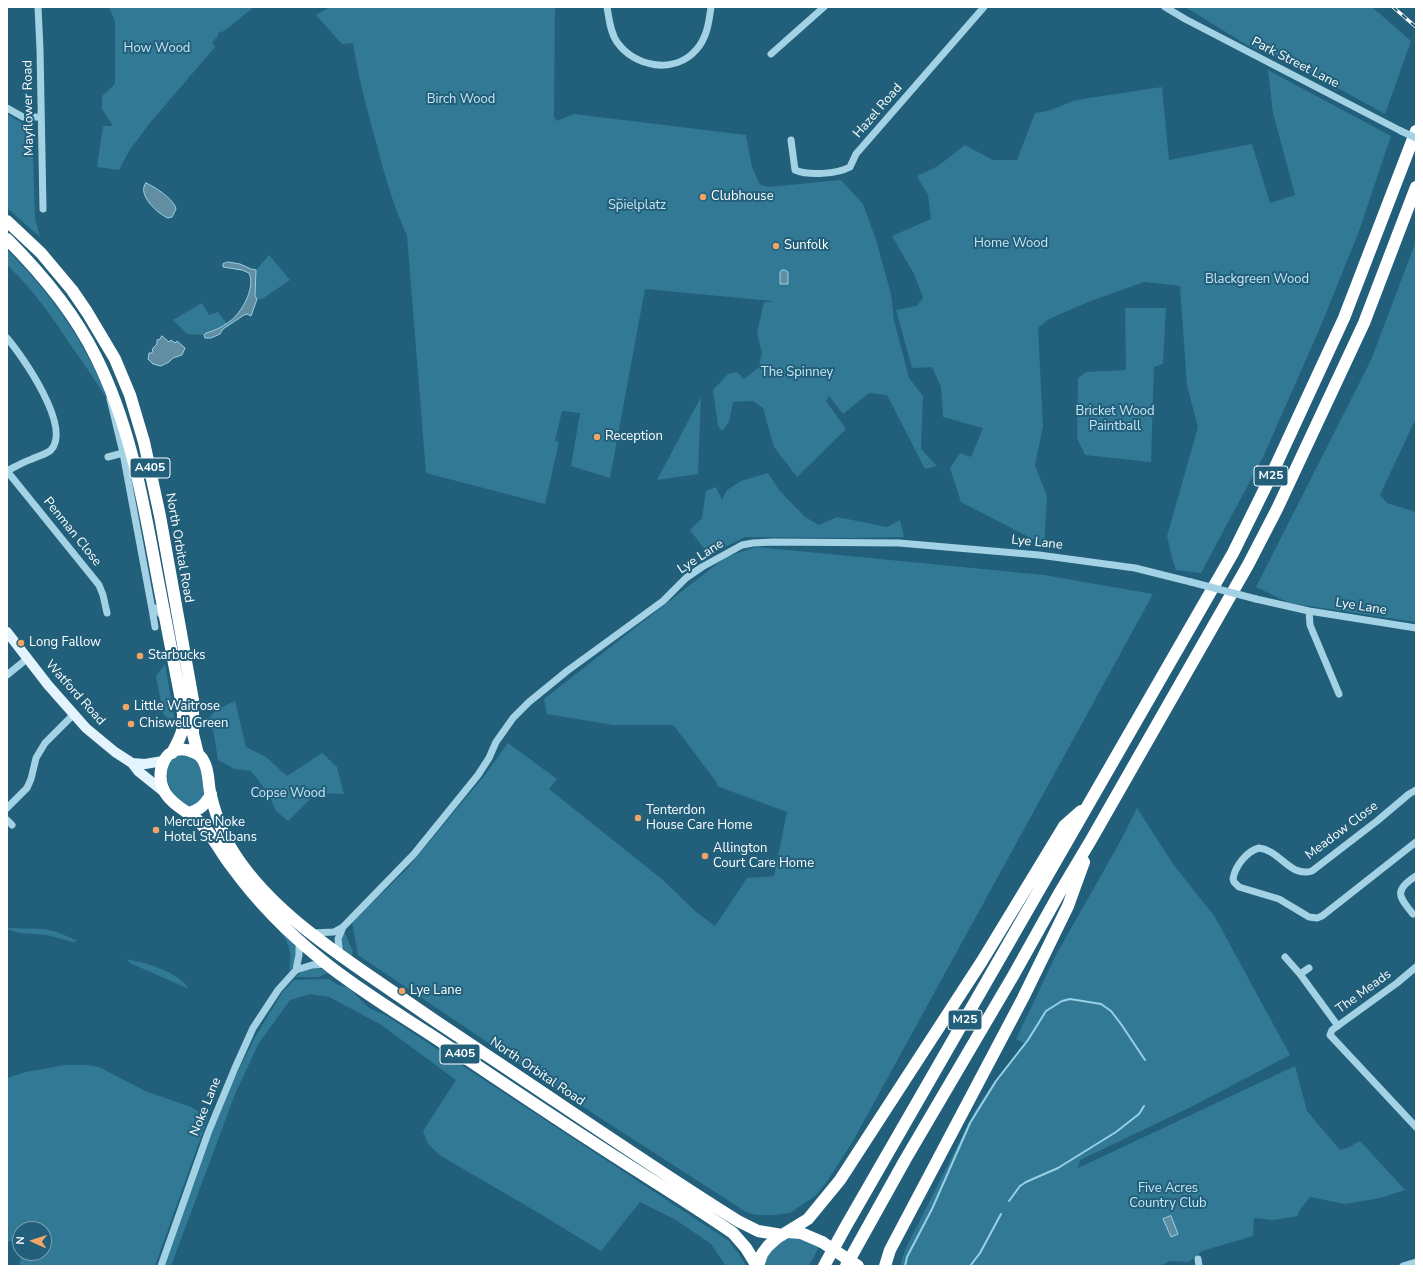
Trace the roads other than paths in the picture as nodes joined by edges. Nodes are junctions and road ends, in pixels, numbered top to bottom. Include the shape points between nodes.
1 (38, 7) edge
2 (607, 7) edge
3 (711, 7) edge
4 (824, 7) edge
5 (984, 7) edge
6 (1165, 7) edge
7 (771, 54) dead end
8 (7, 108) edge
9 (42, 117) junction
10 (1416, 131) edge
11 (1416, 138) edge
12 (791, 140) dead end
13 (1416, 187) edge
14 (43, 209) dead end
15 (7, 221) edge
16 (7, 239) edge
17 (7, 338) edge
18 (106, 379) junction
19 (130, 395) junction
20 (125, 428) junction
21 (123, 453) junction
22 (108, 457) dead end
23 (7, 471) edge
24 (152, 608) junction
25 (1309, 611) junction
26 (107, 613) dead end
27 (166, 620) junction
28 (155, 627) dead end
29 (1416, 628) edge
30 (7, 632) edge
31 (28, 658) junction
32 (7, 675) edge
33 (1339, 694) dead end
34 (73, 715) junction
35 (198, 754) junction
36 (167, 757) junction
37 (132, 763) junction
38 (1416, 790) edge
39 (163, 791) junction
40 (211, 794) junction
41 (1089, 803) junction
42 (7, 808) edge
43 (188, 813) junction
44 (1091, 840) junction
45 (1416, 842) edge
46 (1416, 876) edge
47 (1413, 914) dead end
48 (343, 927) junction
49 (311, 933) junction
50 (299, 942) junction
51 (340, 955) junction
52 (1285, 956) dead end
53 (327, 964) junction
54 (1416, 967) edge
55 (1309, 968) dead end
56 (296, 970) junction
57 (1300, 974) junction
58 (1338, 1026) junction
59 (1416, 1127) edge
60 (784, 1233) junction
61 (1416, 1262) edge
62 (161, 1266) edge
63 (757, 1266) edge
64 (824, 1266) edge
65 (846, 1266) edge
66 (858, 1266) edge
67 (885, 1266) edge
68 (1403, 1266) edge

1 - 9 street, Mayflower Road
2 - 3 street via 617,43 629,55 656,66 676,64 697,49 709,23
4 - 7 street
5 - 12 street, Hazel Road via 856,154 850,167 808,174 795,170
6 - 11 street, Park Street Lane, bridge
8 - 9 street via 23,117
9 - 14 street, Mayflower Road
10 - 41 highway, M25 via 1344,318 1270,478 1200,614
13 - 44 highway, M25 via 1364,323 1277,509 1248,565
15 - 19 highway, North Orbital Road / A405 via 41,253 80,301 115,359
16 - 18 highway, North Orbital Road / A405 via 39,273 78,324
17 - 23 street via 28,367 50,406 55,426 55,440 46,454
18 - 20 highway, North Orbital Road / A405
18 - 21 street
19 - 20 highway via 126,403 128,415
19 - 35 highway, North Orbital Road / A405 via 144,442 158,509 193,700 193,734
20 - 27 highway, North Orbital Road / A405 via 144,502
21 - 22 street
21 - 24 street
23 - 26 street, Penman Close via 99,585
24 - 27 street
24 - 28 street
25 - 29 street, Lye Lane
25 - 33 street via 1310,626
25 - 48 street, Lye Lane, bridge via 1135,568 1039,555 907,544 773,542 742,545 691,574 663,600 529,702 513,718 496,742 478,775 414,854
27 - 36 highway, North Orbital Road / A405 via 183,718 182,734
30 - 31 main road, Watford Road
31 - 32 street
31 - 34 main road, Watford Road
34 - 37 main road, Watford Road via 115,752
34 - 42 street via 45,744 36,758 27,788
35 - 36 highway via 185,750
35 - 40 highway via 205,763
36 - 37 main road via 145,764
36 - 39 highway via 160,775
37 - 39 main road, Watford Road
38 - 45 street, Meadow Close via 1312,871 1293,869 1271,851 1259,848 1243,859 1234,879 1242,888 1279,899 1308,917 1317,918
39 - 43 highway via 172,802
40 - 43 highway via 200,808
40 - 49 highway, North Orbital Road / A405 via 223,832 239,860 266,892
41 - 60 highway, M25 via 1064,826 982,961 840,1180 808,1219
41 - 64 highway, M25
43 - 50 highway, A405 via 200,822 263,906
44 - 65 highway, M25
44 - 67 highway, M25 via 1068,906 1023,998 890,1250
46 - 47 street via 1405,883 1401,894
48 - 49 street, Lye Lane via 334,932
48 - 51 street via 338,939
49 - 51 highway, North Orbital Road / A405
50 - 53 highway, A405
50 - 56 street
51 - 60 highway, North Orbital Road / A405 via 738,1221 758,1231
52 - 57 street
53 - 56 street
53 - 63 highway, A405 via 720,1224 739,1240
54 - 58 street, The Meads
55 - 57 street
56 - 62 street, Noke Lane via 282,985 253,1028 208,1132
57 - 58 street
58 - 59 street, The Meads via 1330,1032 1331,1038
60 - 63 highway via 764,1250
60 - 66 highway, North Orbital Road, bridge via 801,1233 822,1242
61 - 68 street

